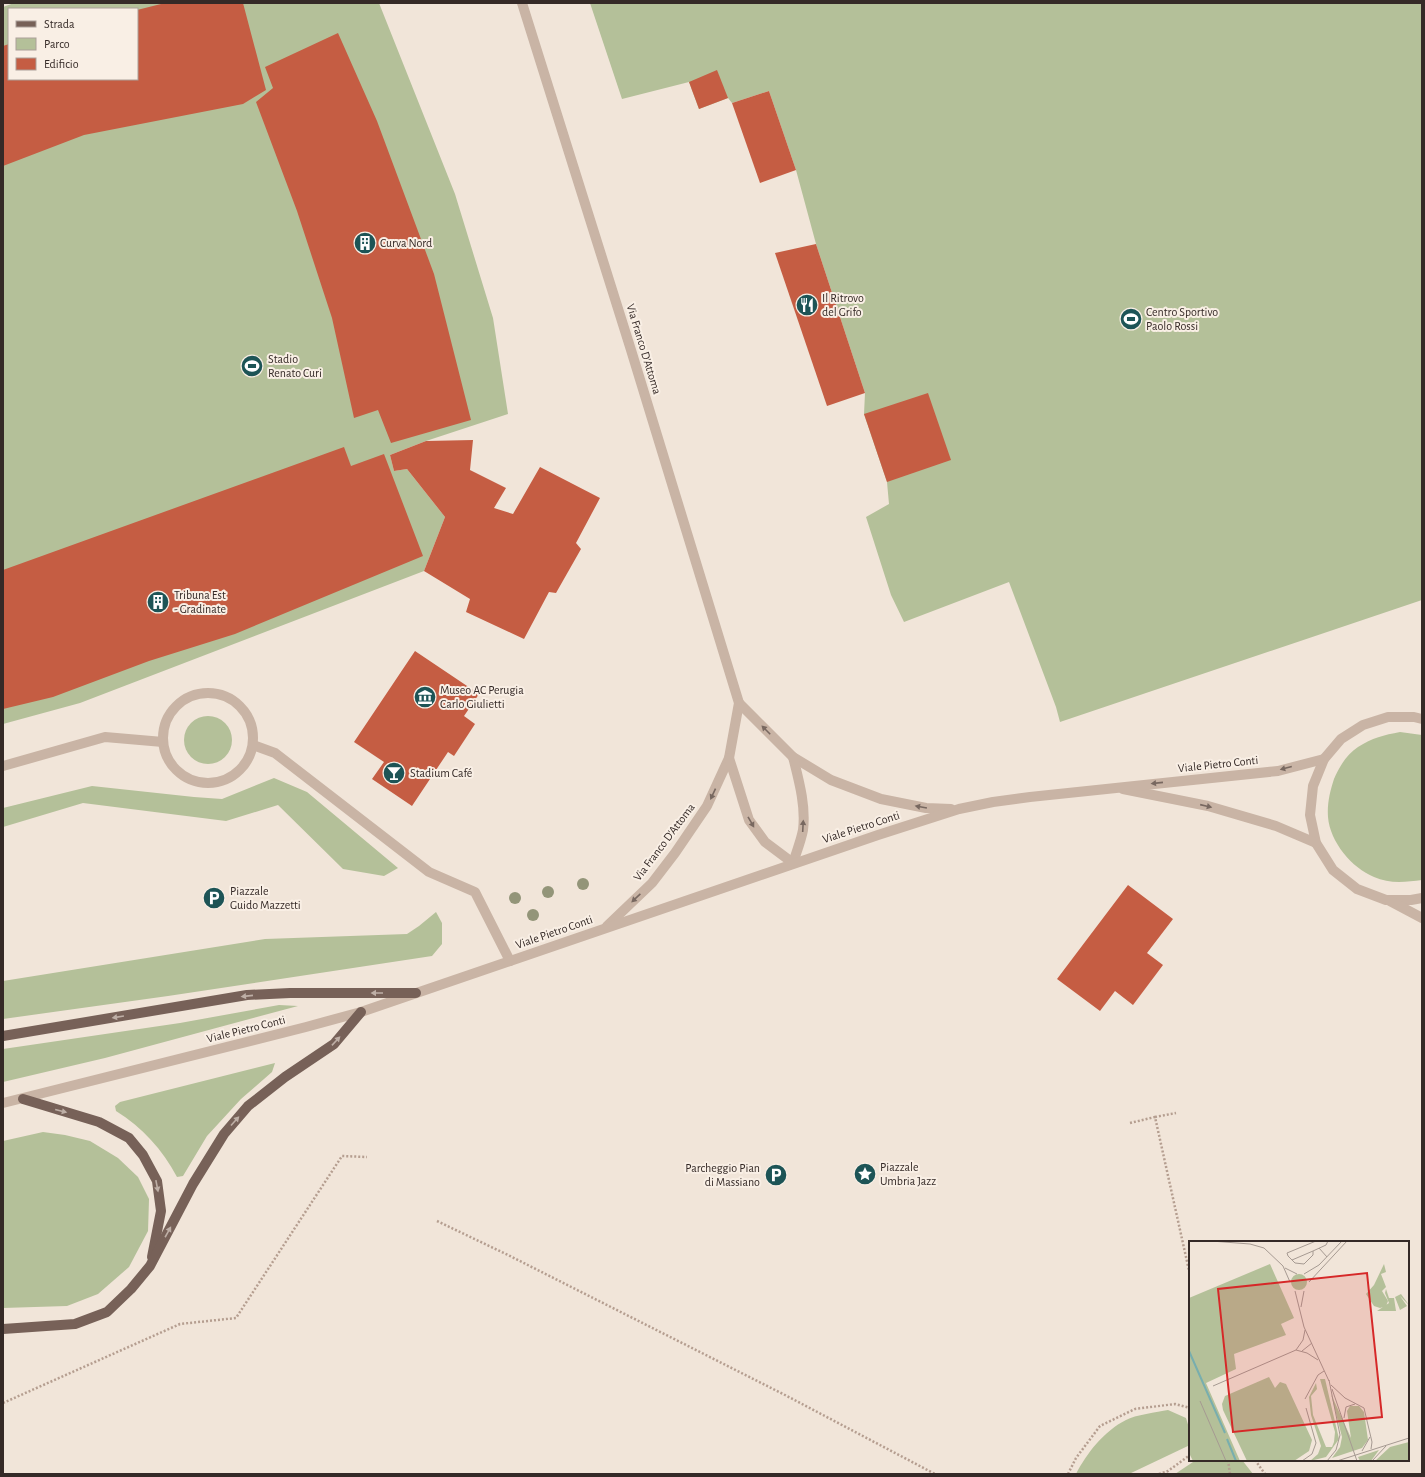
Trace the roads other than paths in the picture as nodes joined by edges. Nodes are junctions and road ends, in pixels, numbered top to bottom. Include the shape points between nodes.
1 (522, 3) edge
2 (739, 703) junction
3 (1419, 717) edge
4 (163, 742) junction
5 (253, 745) junction
6 (794, 757) junction
7 (729, 758) junction
8 (1324, 759) junction
9 (3, 766) edge
10 (1113, 787) junction
11 (959, 809) junction
12 (1316, 843) junction
13 (793, 863) junction
14 (1422, 898) edge
15 (1386, 900) junction
16 (1422, 918) edge
17 (604, 929) junction
18 (510, 961) junction
19 (416, 993) junction
20 (361, 1012) junction
21 (3, 1036) edge
22 (23, 1099) junction
23 (3, 1103) edge
24 (150, 1266) junction
25 (3, 1329) edge

1 - 2 street, Via Franco D'Attoma
6 -> 2 street, Via Franco D'Attoma
2 - 7 street, Via Franco D'Attoma
3 - 8 street via 1388,717 1363,725 1341,739
4 - 5 street via 166,756 174,768 199,783 214,783 228,779 240,771
4 - 5 street via 165,726 171,713 181,702 195,695 210,693 224,696 237,704 247,715
4 - 9 street via 104,736
5 - 18 street via 275,753 429,872 475,892
11 -> 6 street, Via Franco D'Attoma via 926,808 881,799 831,780
13 -> 6 street via 803,831 803,807
7 -> 13 street, Via Franco D'Attoma via 749,820 765,842
7 -> 17 street, Via Franco D'Attoma via 707,806 675,853 652,883
8 -> 10 street, Viale Pietro Conti via 1278,771
8 - 12 street via 1312,786 1310,815
10 - 11 street, Viale Pietro Conti
10 -> 12 street, Viale Pietro Conti via 1208,806 1276,826
11 - 13 street, Viale Pietro Conti
12 - 15 street via 1333,870 1357,889
13 - 17 street, Viale Pietro Conti
14 - 15 street
15 - 16 street
17 - 18 street, Viale Pietro Conti
18 - 19 street, Viale Pietro Conti
19 - 20 street, Viale Pietro Conti
19 -> 21 main road via 247,995
20 - 22 street, Viale Pietro Conti
24 -> 20 main road via 193,1184 224,1134 248,1106 334,1044
22 - 23 street, Viale Pietro Conti
22 -> 24 main road via 99,1122 129,1138 143,1155 157,1181 161,1211
24 - 25 main road via 107,1312 75,1324

